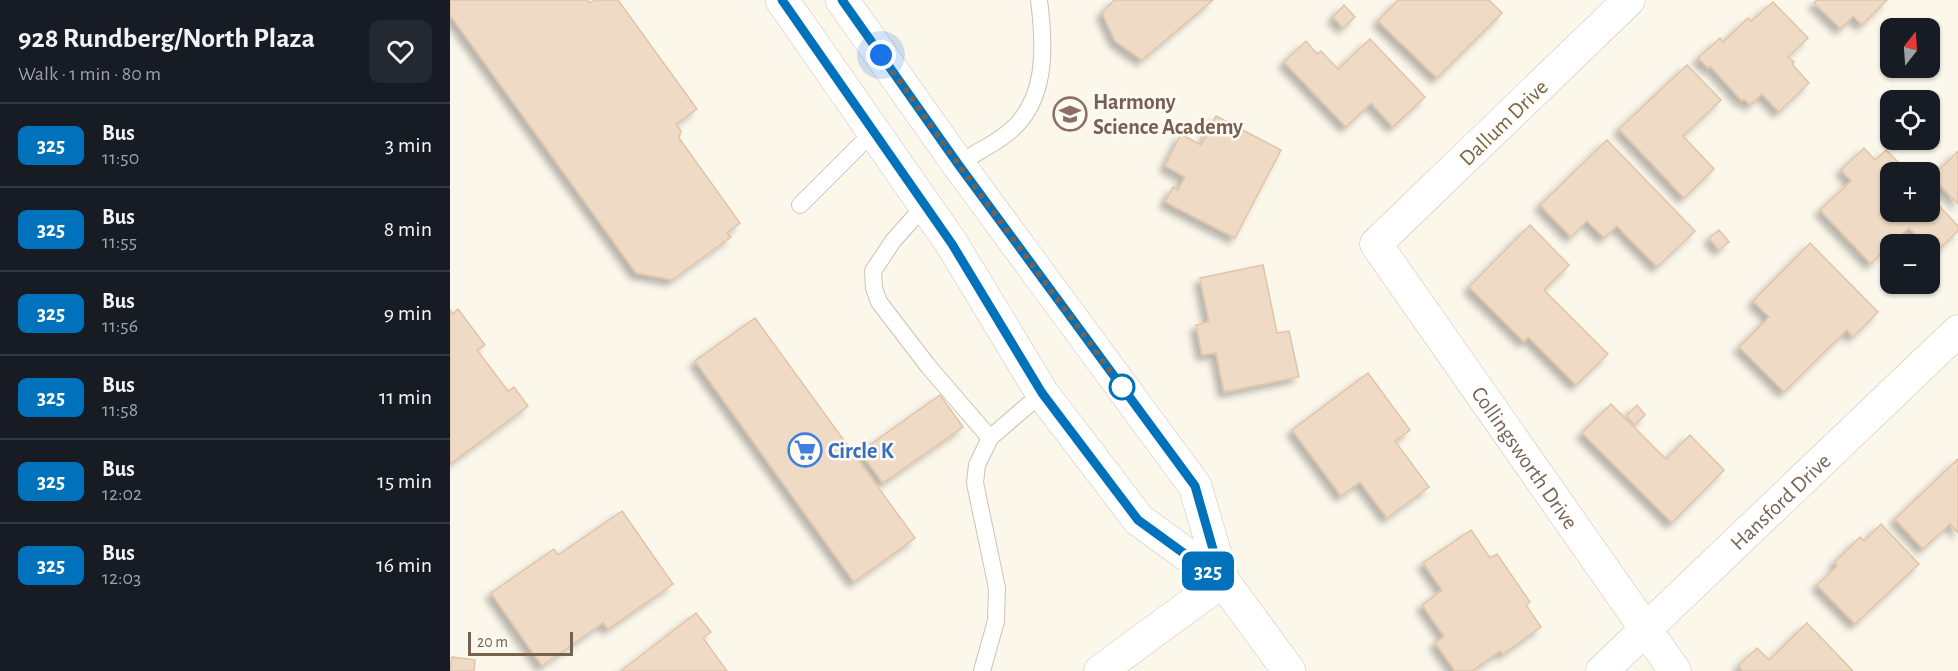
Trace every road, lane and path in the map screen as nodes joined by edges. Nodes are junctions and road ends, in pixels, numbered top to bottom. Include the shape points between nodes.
1 (782, 0) edge
2 (842, 0) edge
3 (1039, 0) edge
4 (1629, 0) edge
5 (874, 131) junction
6 (958, 164) junction
7 (800, 205) dead end
8 (925, 205) junction
9 (1376, 244) joint
10 (1958, 331) edge
11 (1042, 393) junction
12 (990, 438) junction
13 (1222, 581) junction
14 (1646, 629) junction
15 (982, 671) edge
16 (1100, 671) edge
17 (1289, 671) edge
18 (1602, 671) edge
19 (1675, 671) edge

1 - 5 main road
2 - 6 main road
3 - 6 lane via 1043,57 1029,110 1005,135
4 - 9 street, Dallum Drive
5 - 7 lane
5 - 8 main road
6 - 13 main road via 1195,486
8 - 11 main road
8 - 12 lane via 873,271 874,288 879,302 928,366
9 - 14 street, Collingsworth Drive
10 - 14 street, Hansford Drive
11 - 12 lane
11 - 13 main road via 1138,520
12 - 15 lane via 977,465 975,483 997,588 996,621
13 - 16 street
13 - 17 main road
14 - 18 street, Hansford Drive
14 - 19 street, Collingsworth Drive

